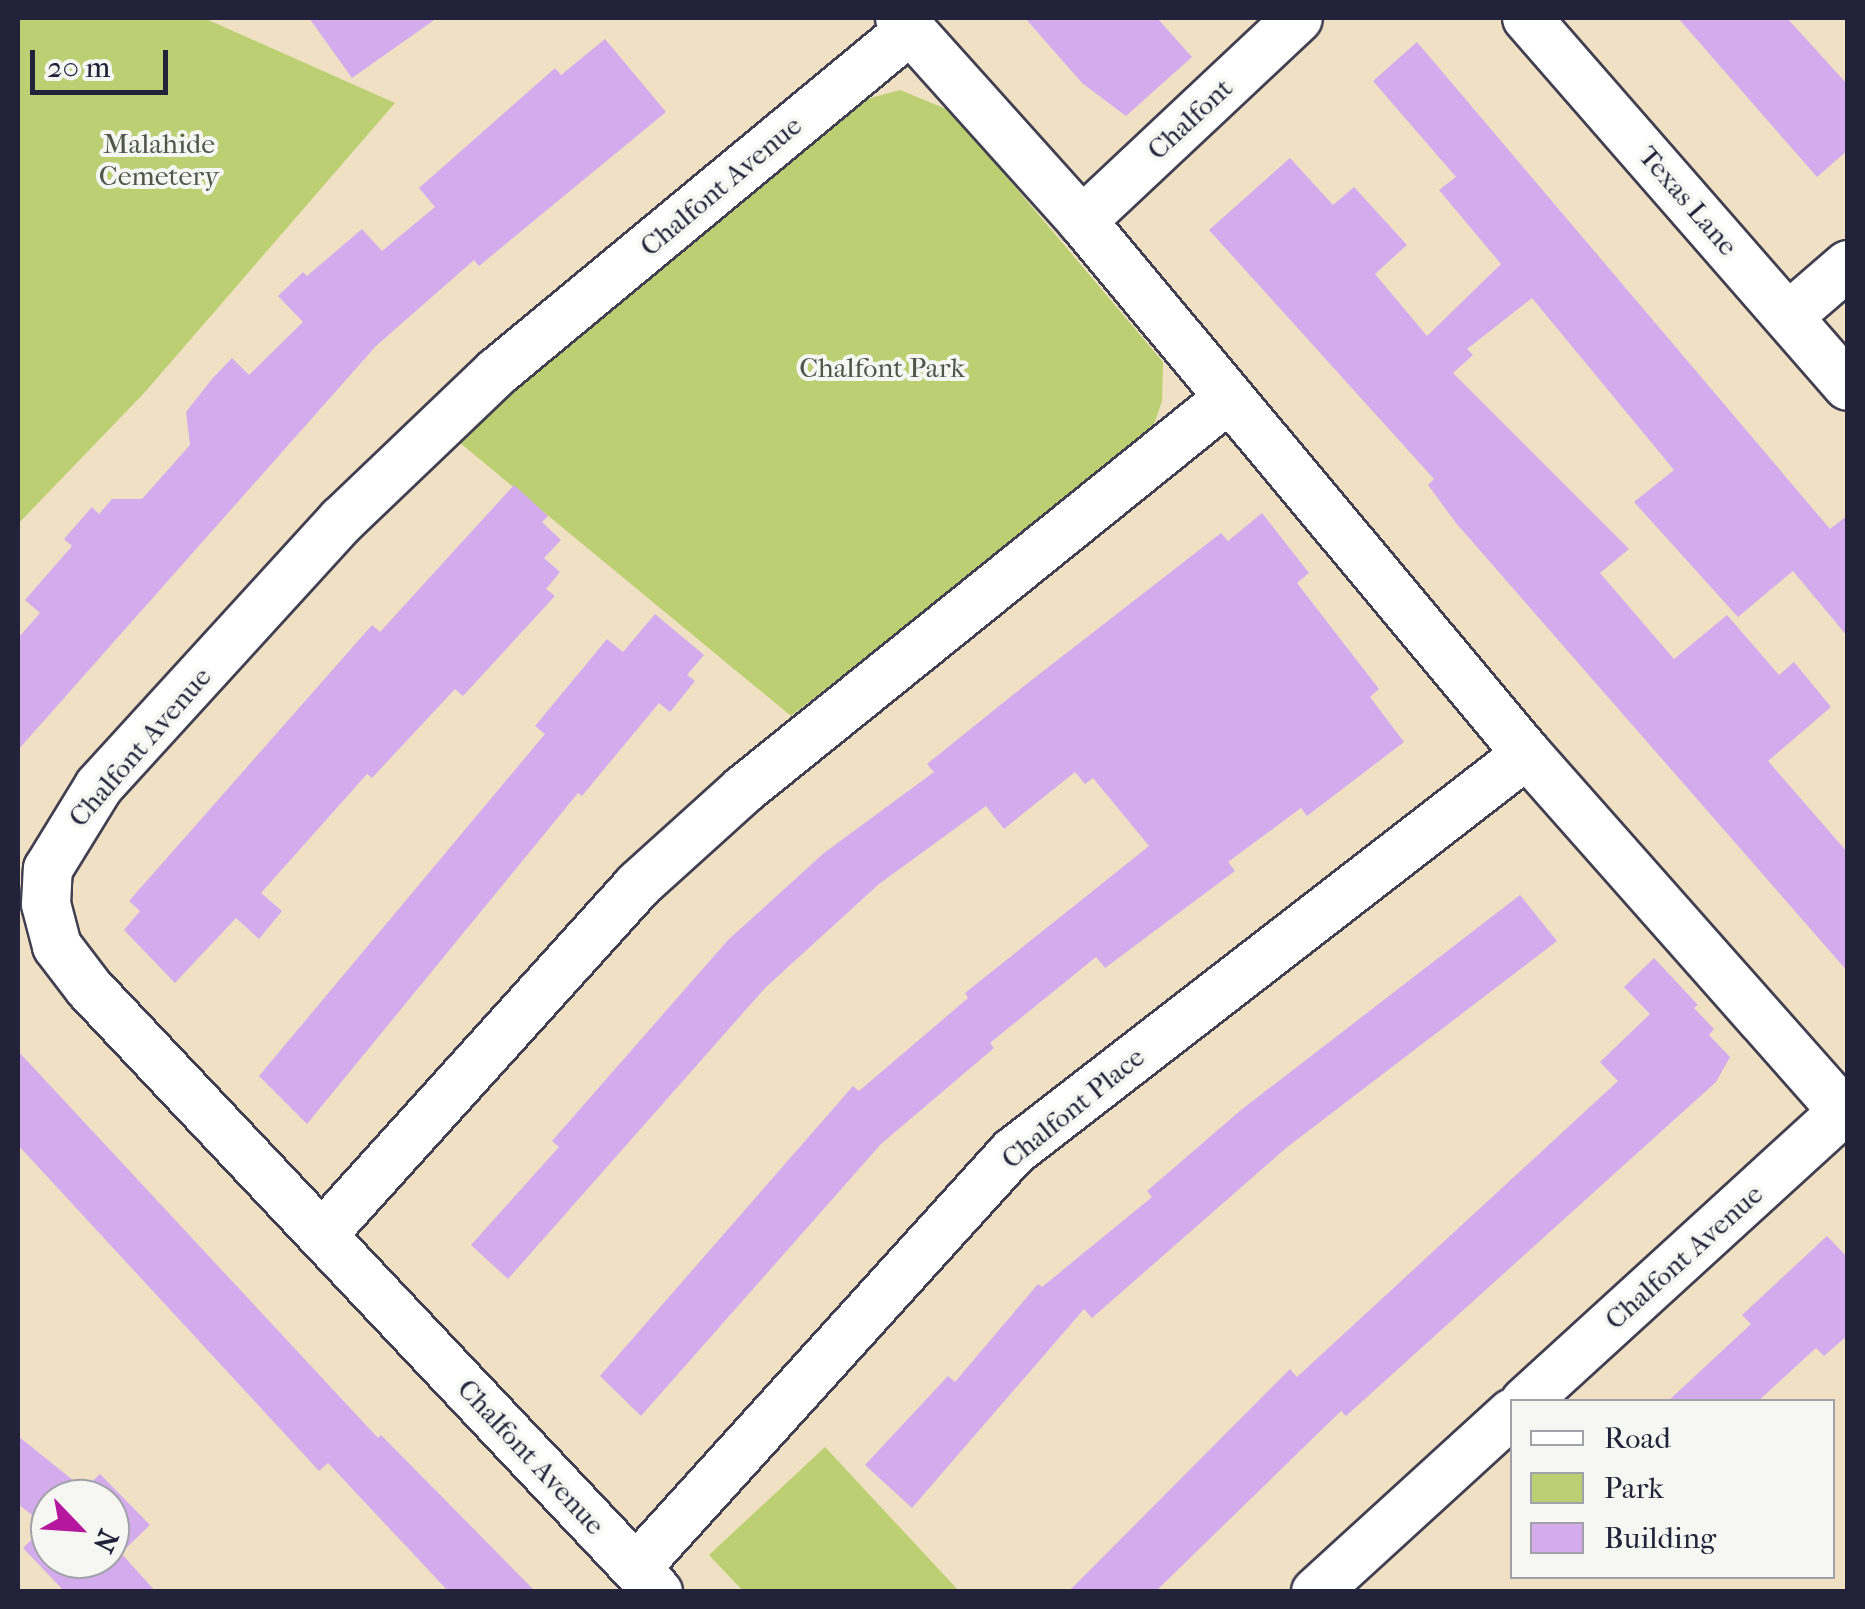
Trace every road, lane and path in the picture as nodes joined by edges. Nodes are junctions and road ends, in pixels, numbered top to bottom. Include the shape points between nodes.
1 (1298, 18) edge
2 (1528, 18) edge
3 (905, 24) edge
4 (1082, 221) junction
5 (1848, 265) edge
6 (1789, 316) junction
7 (1848, 386) edge
8 (1228, 398) junction
9 (1527, 754) junction
10 (1846, 1114) edge
11 (322, 1235) junction
12 (1528, 1399) edge
13 (1510, 1415) edge
14 (647, 1580) edge
15 (1316, 1592) edge

1 - 4 street, Chalfont
2 - 6 street, Texas Lane
3 - 4 street
3 - 11 street, Chalfont Avenue via 483,385 342,520 99,786 61,839 48,869 46,904 57,946
4 - 8 street
5 - 6 street
6 - 7 street, Texas Lane
8 - 9 street
8 - 11 street via 742,790 638,885
9 - 10 street
9 - 14 street, Chalfont Place via 1013,1152
10 - 12 street, Chalfont Avenue
11 - 14 street, Chalfont Avenue
13 - 15 street

